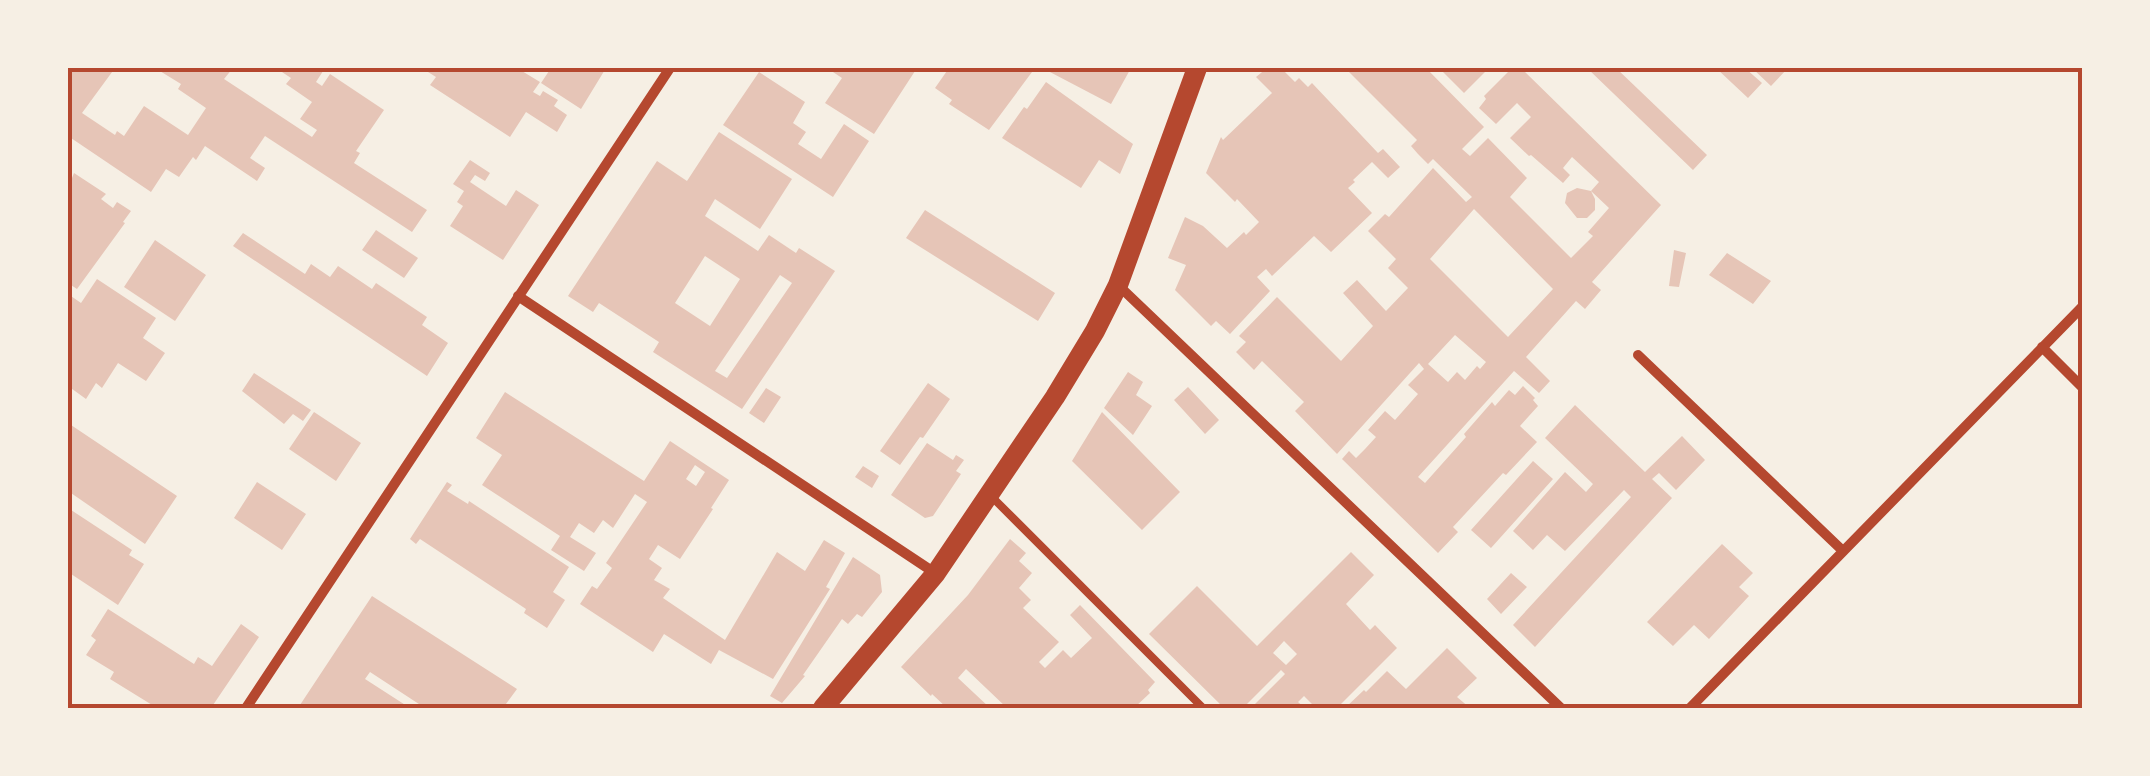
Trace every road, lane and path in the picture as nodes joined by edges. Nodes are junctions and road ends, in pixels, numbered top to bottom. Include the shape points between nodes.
1 (670, 68) edge
2 (1197, 68) edge
3 (1118, 285) junction
4 (518, 296) junction
5 (2082, 307) edge
6 (2042, 347) junction
7 (1638, 355) dead end
8 (2082, 387) edge
9 (990, 495) junction
10 (1844, 551) junction
11 (936, 574) junction
12 (246, 708) edge
13 (823, 708) edge
14 (1203, 708) edge
15 (1561, 708) edge
16 (1690, 708) edge

1 - 4 street
2 - 3 main road
3 - 9 main road
3 - 15 street
4 - 11 street
4 - 12 street
5 - 6 street
6 - 8 street
6 - 10 street
7 - 10 street
9 - 11 main road
9 - 14 lane
10 - 16 street
11 - 13 main road

